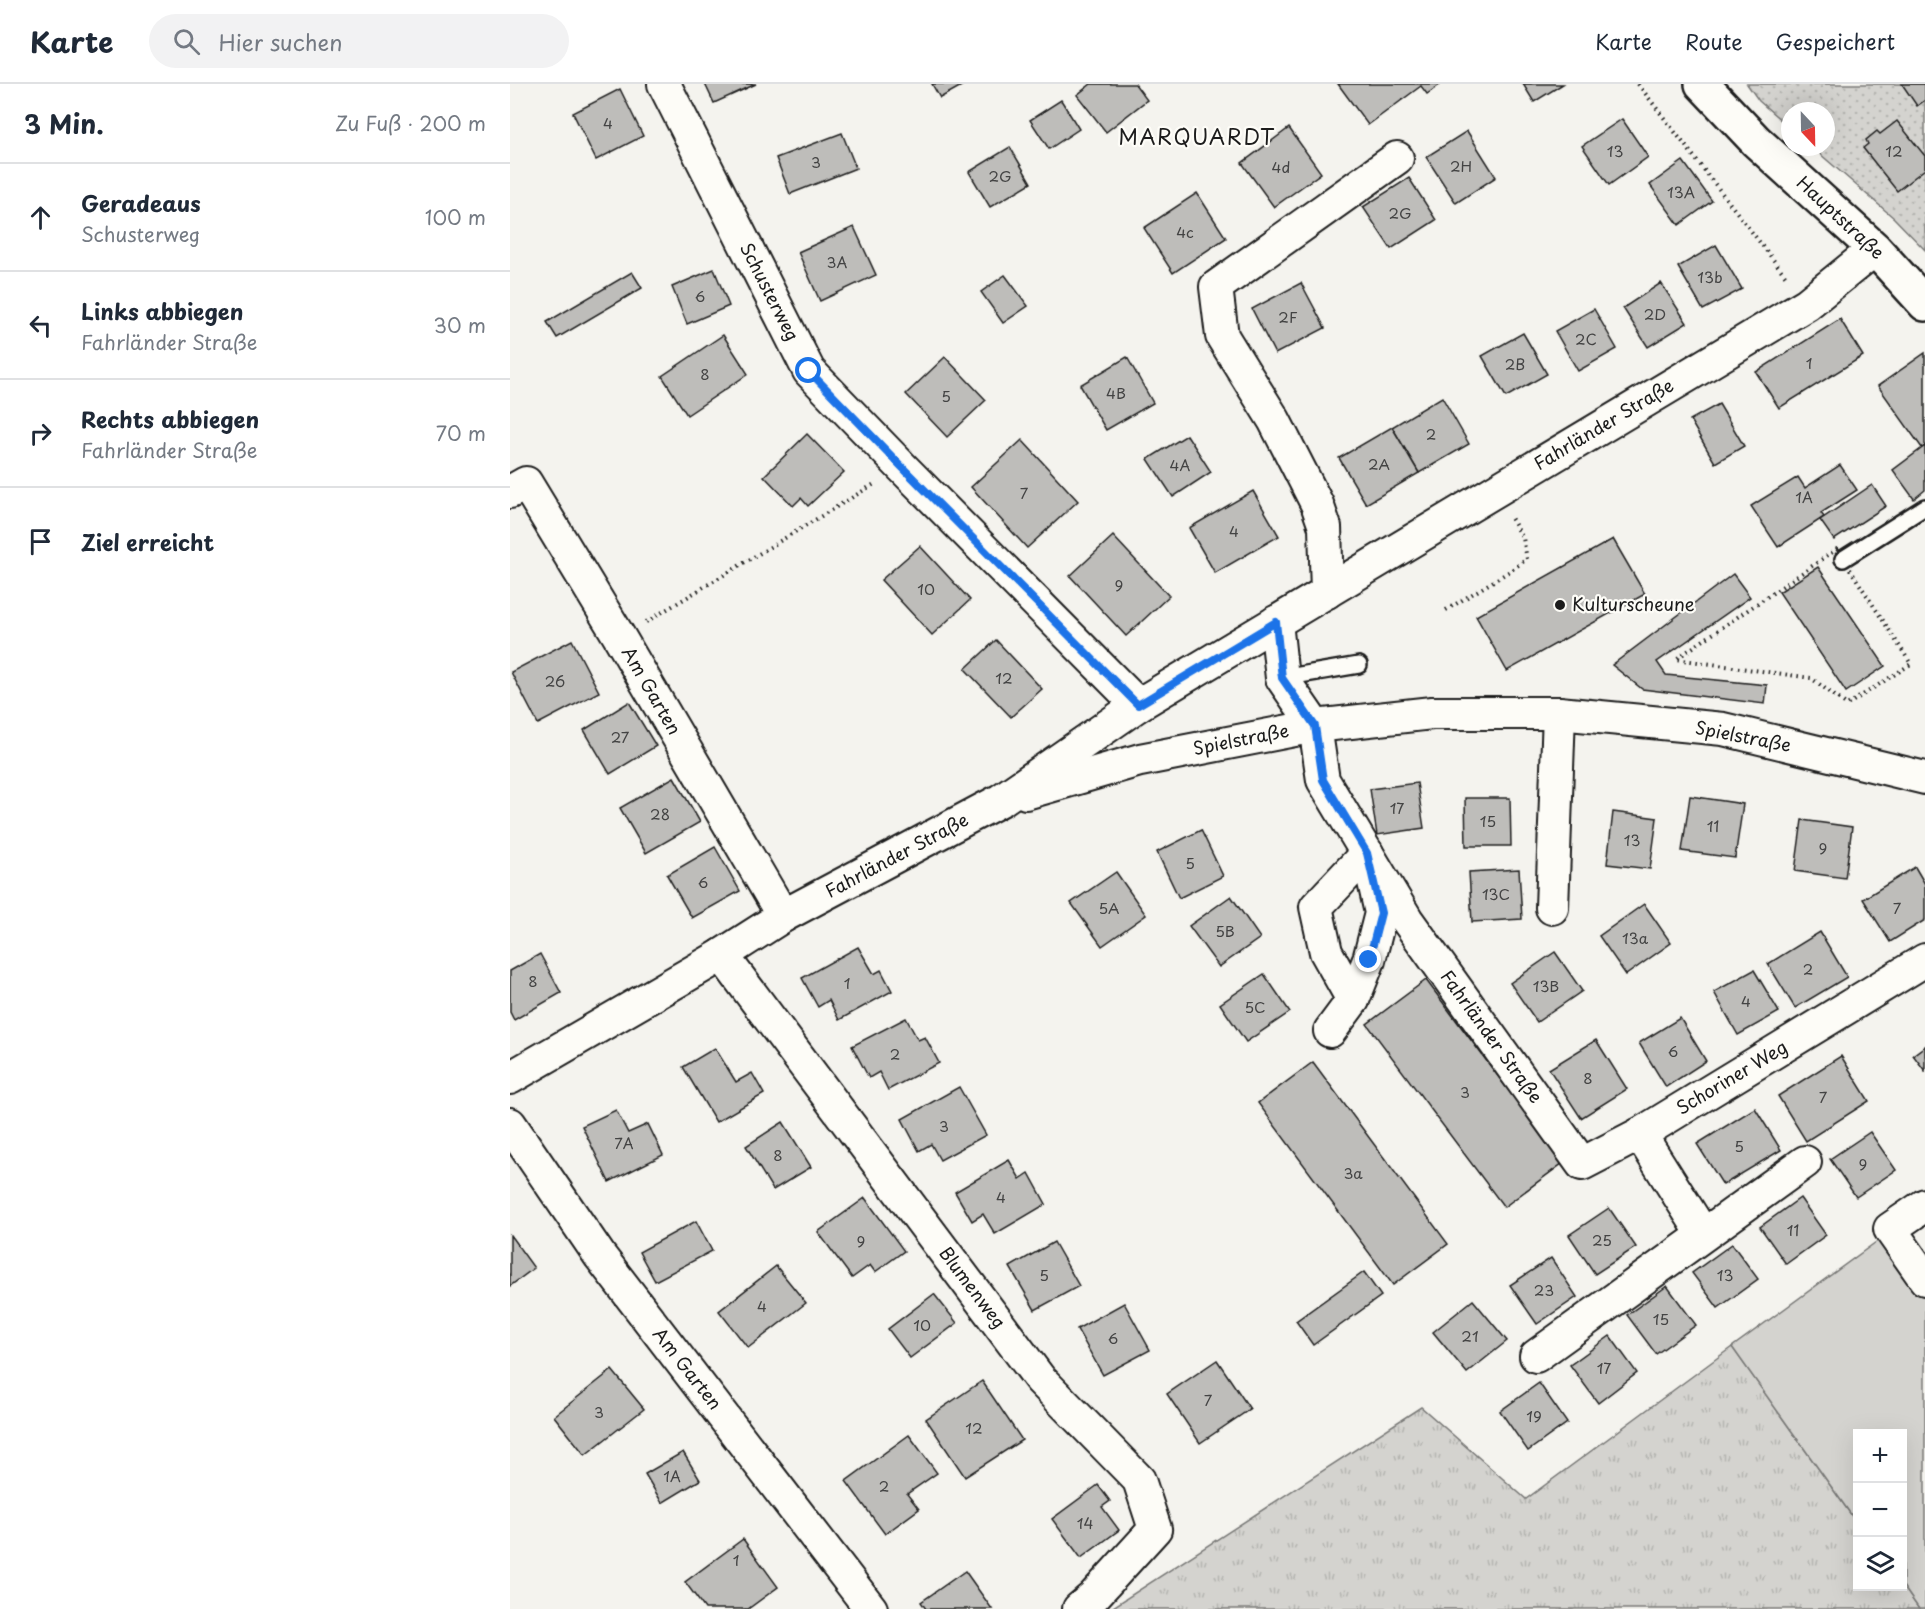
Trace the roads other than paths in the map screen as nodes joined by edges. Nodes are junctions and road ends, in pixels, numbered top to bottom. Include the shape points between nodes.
1 (664, 84) edge
2 (1702, 84) edge
3 (1397, 158) dead end
4 (1875, 249) junction
5 (1925, 304) edge
6 (510, 492) edge
7 (1925, 507) edge
8 (1843, 559) road end
9 (1327, 592) junction
10 (1276, 622) junction
11 (1359, 665) dead end
12 (1282, 678) junction
13 (1138, 705) junction
14 (1559, 713) junction
15 (1315, 726) junction
16 (1925, 778) edge
17 (1001, 800) junction
18 (1367, 853) junction
19 (1552, 908) dead end
20 (783, 916) junction
21 (722, 955) junction
22 (1925, 960) edge
23 (1353, 1000) junction
24 (1330, 1031) dead end
25 (510, 1078) edge
26 (510, 1124) edge
27 (1640, 1134) junction
28 (1805, 1162) dead end
29 (1925, 1205) edge
30 (1703, 1234) junction
31 (1925, 1279) edge
32 (1536, 1356) dead end
33 (871, 1609) edge
34 (1079, 1609) edge

1 - 13 street, Schusterweg via 809,371
2 - 4 street, Hauptstraße via 1756,141
3 - 9 street via 1216,287 1222,336 1274,420 1317,504 1325,527
4 - 5 street, Hauptstraße
4 - 9 street, Fahrländer Straße via 1807,304
6 - 20 street, Am Garten via 526,483
7 - 8 lane
9 - 10 street, Fahrländer Straße
10 - 12 street, Fahrländer Straße
10 - 13 street, Fahrländer Straße
11 - 12 lane
12 - 15 street, Fahrländer Straße
13 - 17 street, Fahrländer Straße
14 - 15 street, Spielstraße via 1432,712
14 - 16 street, Spielstraße via 1723,729
14 - 19 street
15 - 17 street, Spielstraße via 1140,760
15 - 18 street, Fahrländer Straße via 1323,780
17 - 20 street, Fahrländer Straße
18 - 23 street, Fahrländer Straße via 1381,913
18 - 23 street via 1316,907 1326,951
18 - 27 street, Fahrländer Straße via 1407,920 1582,1164
20 - 21 street, Fahrländer Straße
21 - 25 street, Fahrländer Straße
21 - 34 street, Blumenweg via 1040,1379 1139,1480 1155,1529
22 - 27 street, Schoriner Weg
23 - 24 street, Fahrländer Straße
26 - 33 street, Am Garten via 600,1256
27 - 30 street
28 - 30 street
29 - 31 street via 1890,1229
30 - 32 street

